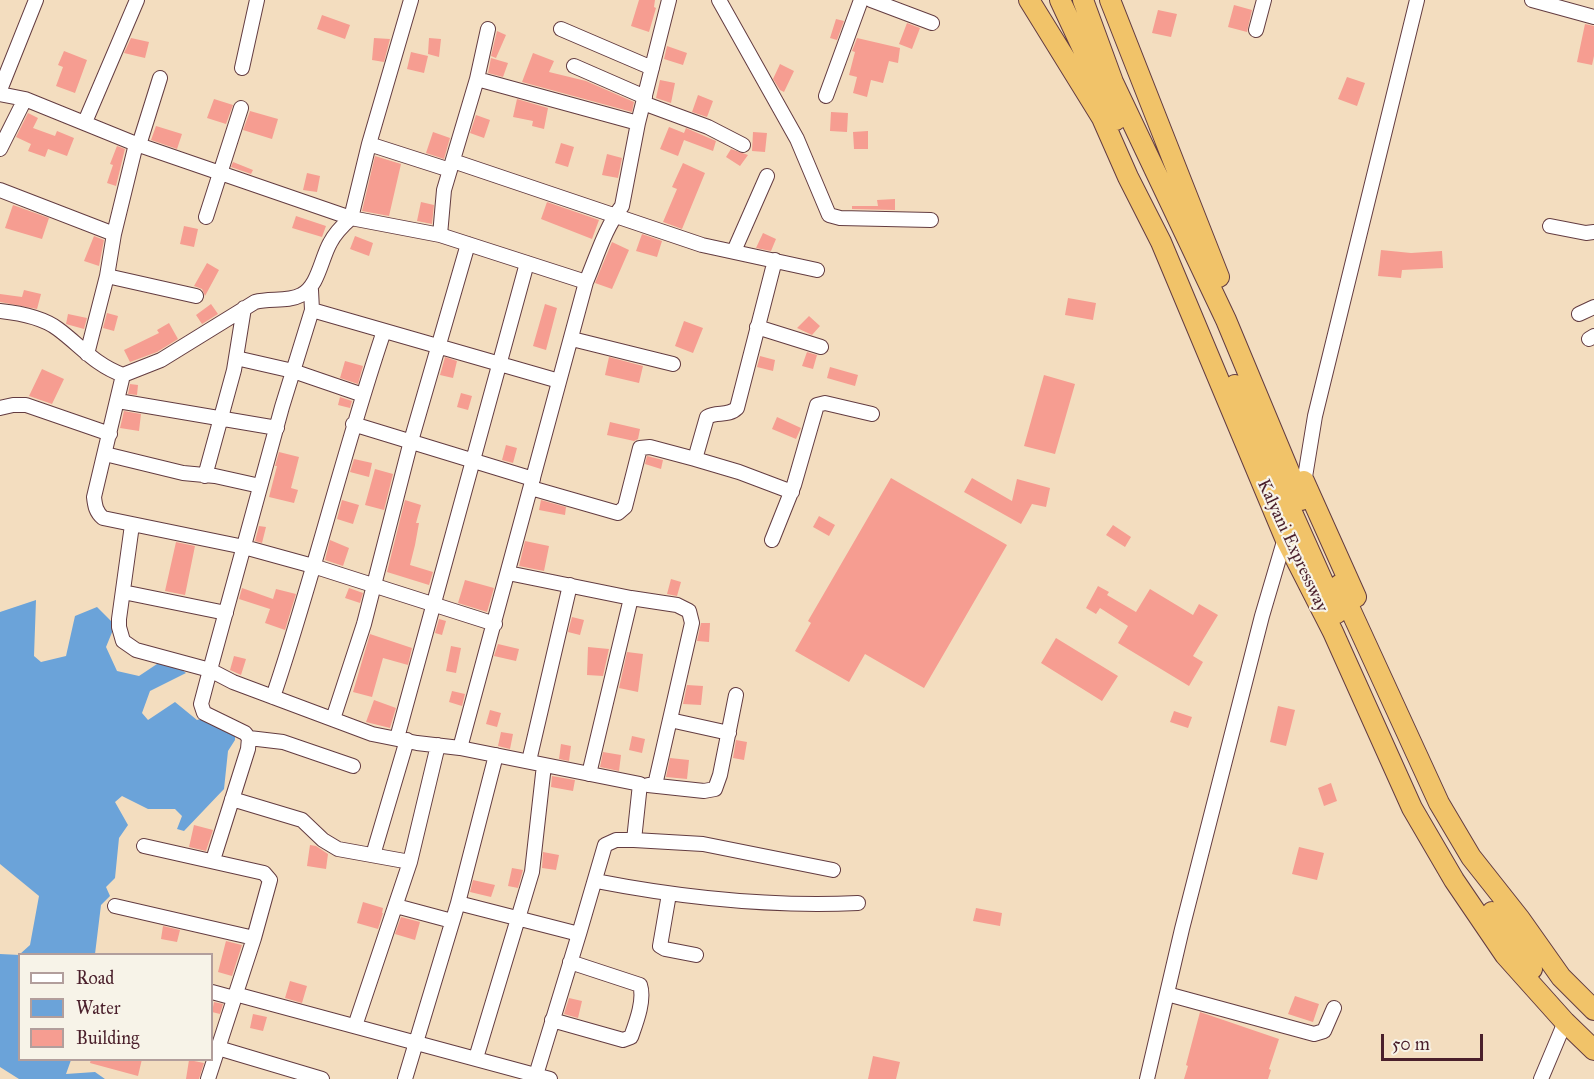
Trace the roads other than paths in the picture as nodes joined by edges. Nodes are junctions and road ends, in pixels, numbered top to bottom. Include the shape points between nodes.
1 (36, 0) edge
2 (137, 0) edge
3 (257, 0) edge
4 (411, 0) edge
5 (669, 0) edge
6 (719, 0) edge
7 (861, 0) edge
8 (871, 0) edge
9 (1060, 0) edge
10 (1083, 0) edge
11 (1110, 0) edge
12 (1264, 0) edge
13 (1417, 0) edge
14 (1532, 0) edge
15 (1032, 7) edge
16 (1594, 17) edge
17 (932, 23) dead end
18 (488, 28) dead end
19 (561, 29) dead end
20 (1256, 30) dead end
21 (573, 66) dead end
22 (242, 68) dead end
23 (652, 68) junction
24 (160, 78) dead end
25 (477, 79) junction
26 (0, 92) edge
27 (826, 96) dead end
28 (25, 99) junction
29 (644, 100) junction
30 (241, 108) dead end
31 (85, 122) junction
32 (638, 123) junction
33 (137, 144) junction
34 (369, 144) junction
35 (743, 145) dead end
36 (0, 149) edge
37 (452, 166) junction
38 (221, 174) junction
39 (767, 176) dead end
40 (0, 190) edge
41 (614, 216) junction
42 (206, 217) dead end
43 (351, 218) junction
44 (931, 220) dead end
45 (1550, 226) dead end
46 (1594, 232) edge
47 (114, 234) junction
48 (440, 235) junction
49 (468, 244) junction
50 (734, 251) junction
51 (775, 260) junction
52 (527, 263) junction
53 (817, 270) dead end
54 (107, 276) junction
55 (586, 282) junction
56 (311, 290) junction
57 (196, 296) dead end
58 (1594, 307) edge
59 (244, 308) junction
60 (312, 310) junction
61 (0, 311) edge
62 (1579, 314) dead end
63 (757, 327) junction
64 (384, 331) junction
65 (572, 339) junction
66 (437, 347) junction
67 (820, 347) dead end
68 (87, 354) junction
69 (236, 358) junction
70 (673, 364) dead end
71 (498, 365) junction
72 (292, 371) junction
73 (123, 375) junction
74 (559, 381) junction
75 (363, 395) junction
76 (118, 401) junction
77 (0, 408) edge
78 (872, 414) dead end
79 (219, 419) junction
80 (353, 424) junction
81 (276, 428) junction
82 (110, 434) junction
83 (411, 441) junction
84 (105, 454) junction
85 (695, 459) junction
86 (472, 462) junction
87 (205, 476) junction
88 (1304, 483) junction
89 (532, 484) junction
90 (260, 486) junction
91 (792, 492) junction
92 (132, 525) junction
93 (1285, 538) junction
94 (772, 540) dead end
95 (244, 547) junction
96 (313, 566) junction
97 (508, 573) junction
98 (373, 585) junction
99 (570, 585) junction
100 (123, 592) junction
101 (631, 598) junction
102 (435, 604) junction
103 (226, 613) junction
104 (495, 624) junction
105 (210, 670) junction
106 (736, 695) dead end
107 (273, 697) junction
108 (333, 719) junction
109 (670, 720) junction
110 (729, 733) junction
111 (249, 738) junction
112 (402, 739) junction
113 (438, 745) junction
114 (460, 748) junction
115 (496, 755) junction
116 (529, 761) junction
117 (544, 765) junction
118 (353, 766) dead end
119 (589, 774) junction
120 (640, 784) junction
121 (655, 785) junction
122 (232, 799) junction
123 (634, 840) junction
124 (144, 846) dead end
125 (374, 855) junction
126 (213, 860) junction
127 (410, 861) junction
128 (833, 870) dead end
129 (596, 881) junction
130 (669, 894) junction
131 (458, 903) junction
132 (858, 903) dead end
133 (115, 906) dead end
134 (396, 906) junction
135 (518, 918) junction
136 (452, 921) junction
137 (579, 934) junction
138 (254, 938) junction
139 (696, 955) dead end
140 (570, 962) junction
141 (213, 992) edge
142 (1167, 994) junction
143 (235, 996) junction
144 (1594, 997) edge
145 (1334, 1008) dead end
146 (1594, 1010) edge
147 (552, 1020) junction
148 (1565, 1022) junction
149 (355, 1026) junction
150 (1594, 1034) edge
151 (416, 1044) junction
152 (1594, 1050) edge
153 (215, 1055) edge
154 (476, 1058) junction
155 (536, 1075) junction
156 (208, 1079) edge
157 (322, 1079) edge
158 (405, 1079) edge
159 (550, 1079) edge
160 (1147, 1079) edge
161 (1541, 1079) edge

1 - 26 street
2 - 31 street
3 - 22 street
4 - 34 street
5 - 23 street
6 - 44 street via 797,139 829,214 840,218
7 - 27 street
8 - 17 street
9 - 150 highway via 1425,812 1538,977
10 - 146 highway via 1113,82 1226,320 1330,566 1439,803 1472,858 1562,977
11 - 88 highway, Kalyani Expressway
12 - 20 street
13 - 88 street via 1315,416
14 - 16 street
15 - 93 highway, Kalyani Expressway via 1102,118 1161,242
18 - 25 street
19 - 23 street
21 - 29 street
23 - 29 street
24 - 33 street
25 - 32 street
25 - 37 street
26 - 28 street
28 - 31 street
28 - 36 street
29 - 32 street
29 - 35 street
30 - 38 street
31 - 33 street
32 - 41 street via 622,206
33 - 38 street
33 - 47 street
34 - 37 street
34 - 43 street
37 - 41 street
37 - 48 street via 444,190
38 - 42 street
38 - 43 street
39 - 50 street
40 - 47 street
41 - 50 street via 702,245
41 - 55 street
43 - 48 street
43 - 56 street via 329,243
45 - 46 street
47 - 54 street
48 - 49 street
49 - 52 street
49 - 66 street
50 - 51 street
51 - 53 street
51 - 63 street
52 - 55 street
52 - 71 street
54 - 57 street
54 - 68 street
55 - 65 street
56 - 59 street
56 - 60 street
58 - 62 street
59 - 69 street
59 - 73 street via 161,360
60 - 64 street
60 - 72 street
61 - 68 street via 44,321
63 - 67 street
63 - 85 street via 737,408 728,414 707,417
64 - 66 street
64 - 75 street
65 - 70 street
65 - 74 street
66 - 71 street
66 - 83 street
68 - 73 street
69 - 72 street
69 - 79 street
71 - 74 street
71 - 86 street
72 - 75 street
72 - 81 street
73 - 76 street
74 - 89 street
75 - 80 street
76 - 79 street
76 - 82 street
77 - 82 street via 26,405
78 - 91 street via 825,403 817,405
79 - 81 street
79 - 87 street
80 - 83 street
80 - 96 street
81 - 90 street
82 - 84 street
83 - 86 street
83 - 98 street
84 - 87 street
84 - 92 street via 94,506 103,518
85 - 89 street via 640,448 625,507 618,513
85 - 91 street
86 - 89 street
86 - 102 street
87 - 90 street
88 - 144 highway, Kalyani Expressway via 1458,823 1499,882
89 - 97 street
90 - 95 street
91 - 94 street
92 - 95 street
92 - 100 street
93 - 142 street
93 - 148 highway, Kalyani Expressway via 1333,632 1412,808 1454,880 1505,955
95 - 96 street
95 - 103 street
96 - 98 street
96 - 107 street
97 - 99 street
97 - 104 street
98 - 102 street
98 - 108 street
99 - 101 street
99 - 116 street
100 - 103 street
100 - 105 street via 119,627 123,641
101 - 109 street via 684,607 692,617
101 - 119 street
102 - 104 street
102 - 112 street
103 - 105 street
104 - 114 street
105 - 107 street
105 - 111 street via 201,704 204,713
106 - 110 street
107 - 108 street
108 - 112 street via 372,734
109 - 110 street
109 - 121 street
110 - 121 street via 715,789
111 - 118 street via 283,742
111 - 122 street
112 - 113 street
112 - 125 street
113 - 114 street
113 - 127 street
114 - 115 street
115 - 116 street
115 - 131 street
116 - 117 street
117 - 119 street
117 - 135 street via 535,858
119 - 120 street
120 - 121 street
120 - 123 street
122 - 125 street via 302,820 330,846
122 - 126 street
123 - 128 street via 703,844
123 - 129 street via 616,840 605,845
124 - 126 street
125 - 127 street
126 - 138 street via 268,876 270,885
127 - 134 street
129 - 130 street
129 - 137 street
130 - 132 street via 758,903
130 - 139 street via 660,946
131 - 135 street
131 - 136 street
133 - 138 street
134 - 136 street
134 - 149 street
135 - 137 street
135 - 154 street
136 - 151 street
137 - 140 street
138 - 143 street
140 - 147 street
140 - 147 street via 640,985 633,1030 623,1040
141 - 143 street
142 - 145 street via 1314,1034 1324,1031
142 - 160 street
143 - 149 street
143 - 153 street
147 - 155 street
148 - 152 highway, Kalyani Expressway
148 - 161 street
149 - 151 street
151 - 154 street
151 - 158 street
153 - 156 street
153 - 157 street
154 - 155 street
155 - 159 street

